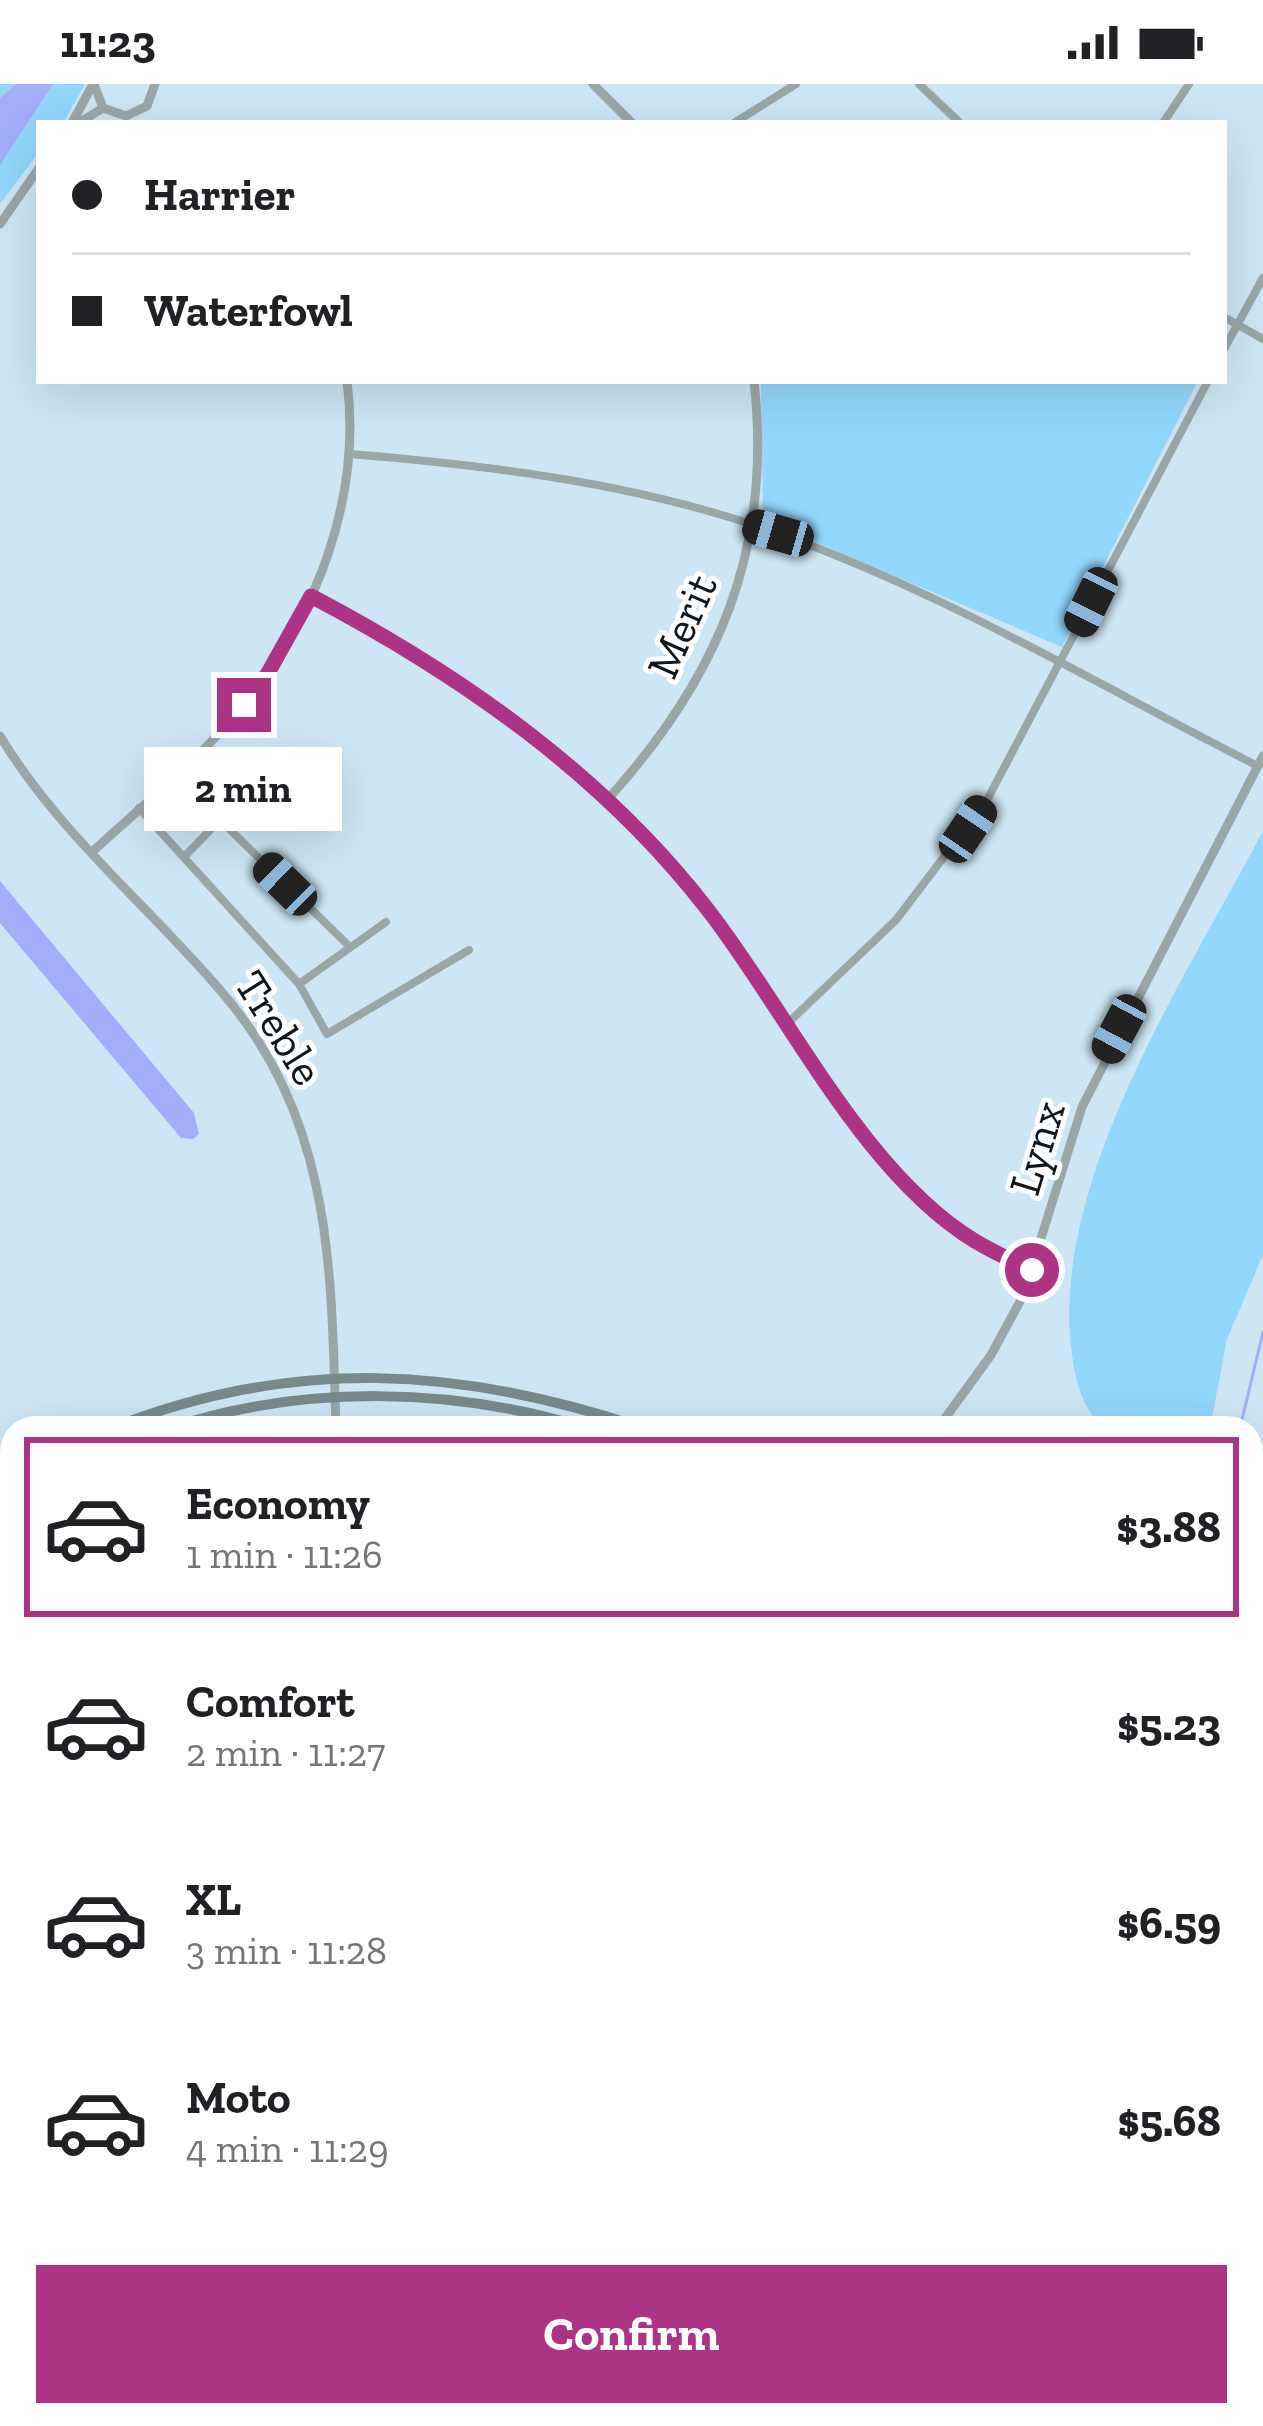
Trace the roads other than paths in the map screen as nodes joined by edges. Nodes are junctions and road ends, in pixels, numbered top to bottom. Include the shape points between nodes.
1 (93, 84) edge
2 (155, 84) edge
3 (592, 84) edge
4 (796, 84) edge
5 (919, 84) edge
6 (1189, 84) edge
7 (104, 108) junction
8 (141, 111) junction
9 (77, 120) edge
10 (82, 120) edge
11 (148, 120) edge
12 (629, 120) edge
13 (739, 120) edge
14 (957, 120) edge
15 (1165, 120) edge
16 (36, 171) edge
17 (0, 224) edge
18 (1263, 278) edge
19 (1227, 319) edge
20 (1237, 325) junction
21 (1263, 339) edge
22 (1227, 344) edge
23 (347, 384) edge
24 (754, 384) edge
25 (1206, 384) edge
26 (350, 454) junction
27 (752, 526) junction
28 (311, 596) junction
29 (1061, 664) junction
30 (0, 736) edge
31 (1260, 761) edge
32 (249, 790) dead end
33 (607, 800) junction
34 (139, 808) junction
35 (220, 820) junction
36 (92, 852) junction
37 (184, 856) junction
38 (386, 922) dead end
39 (350, 947) junction
40 (469, 950) dead end
41 (299, 984) junction
42 (789, 1022) junction
43 (1032, 1270) junction
44 (334, 1378) junction
45 (335, 1398) junction
46 (148, 1416) edge
47 (216, 1416) edge
48 (336, 1416) edge
49 (536, 1416) edge
50 (607, 1416) edge
51 (947, 1416) edge

1 - 7 street
1 - 9 street
2 - 8 street
3 - 12 street
4 - 13 street
5 - 14 street
6 - 15 street
7 - 8 street via 118,116
7 - 10 street
8 - 11 street
16 - 17 street
18 - 20 street
19 - 20 street
20 - 21 street
20 - 22 street
23 - 26 street
24 - 27 street, Merit via 759,472
25 - 29 street
26 - 27 street via 552,477
26 - 28 street via 341,516
27 - 29 street via 890,578
27 - 33 street, Merit via 741,581 705,670
28 - 33 street via 485,699
28 - 34 street via 244,705
29 - 31 street
29 - 42 street via 948,857 871,946
30 - 36 street, Treble
31 - 43 street, Lynx via 1082,1106
32 - 35 street
33 - 42 street via 707,909
34 - 36 street
34 - 37 street
35 - 37 street
35 - 39 street
36 - 44 street, Treble via 222,992 273,1066 324,1208
37 - 41 street
38 - 39 street
39 - 41 street
40 - 41 street via 327,1034
42 - 43 street via 849,1119 893,1168 974,1241
43 - 51 street, Lynx via 991,1355
44 - 45 street, Treble
44 - 46 main road via 208,1396
44 - 50 main road via 467,1382
45 - 47 main road
45 - 48 street, Treble
45 - 49 main road via 481,1403

